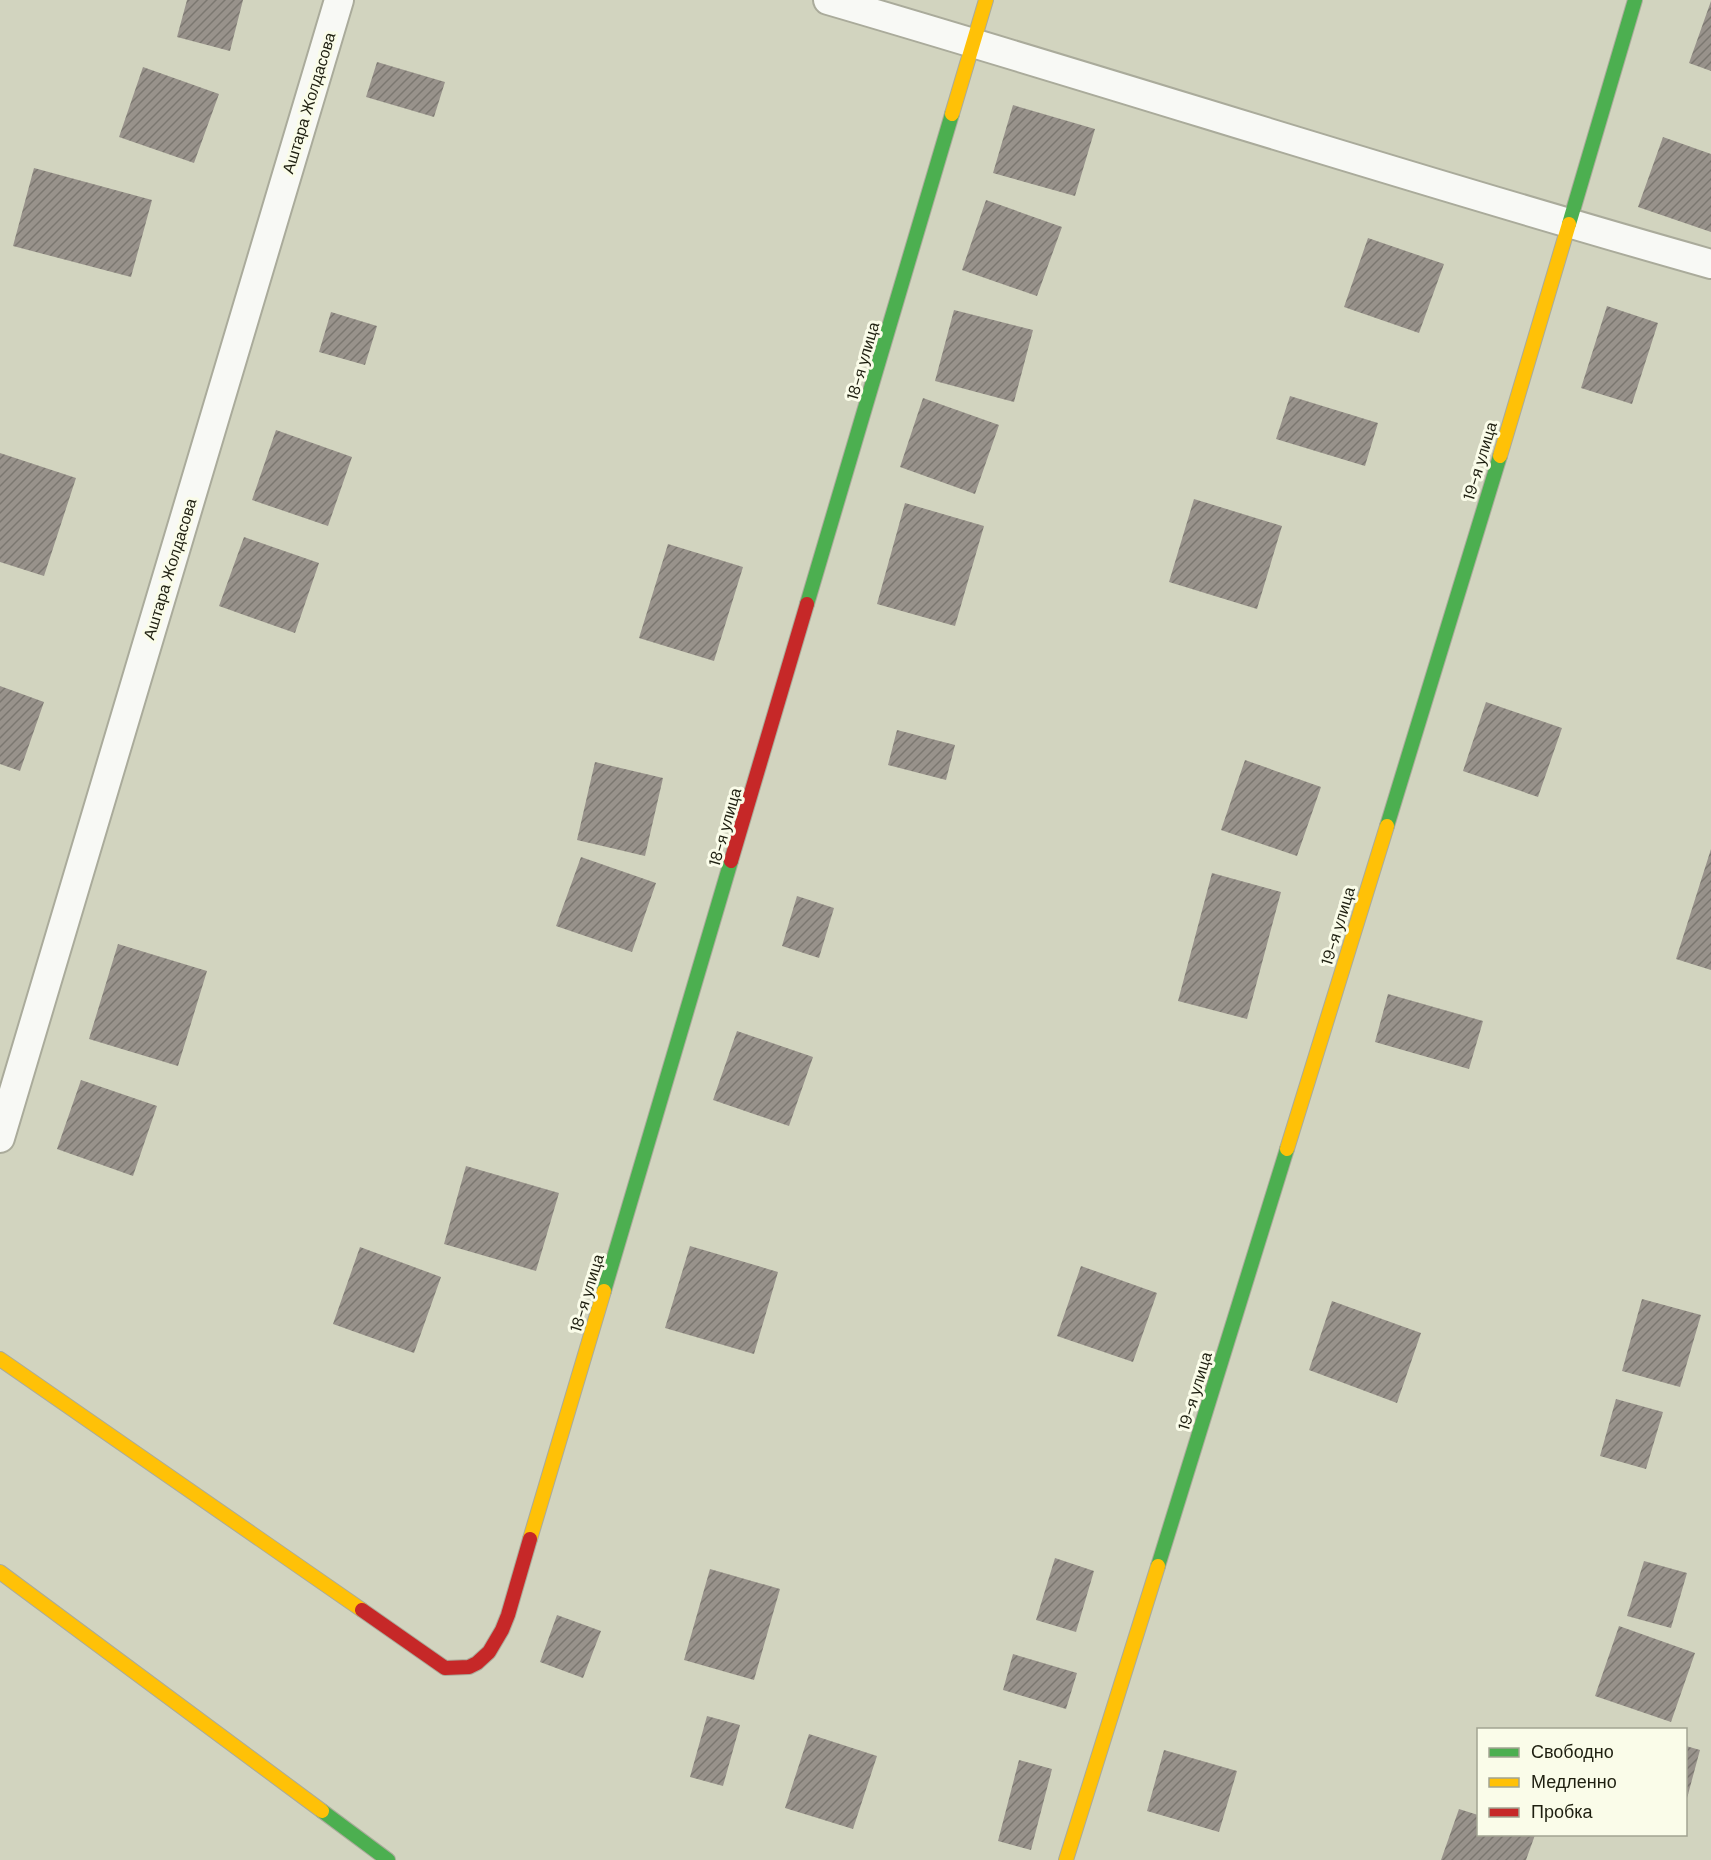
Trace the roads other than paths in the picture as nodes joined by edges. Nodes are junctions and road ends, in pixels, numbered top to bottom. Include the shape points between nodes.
1 (339, 0) edge
2 (828, 0) edge
3 (986, 0) edge
4 (1635, 0) edge
5 (974, 43) junction
6 (1569, 225) junction
7 (1711, 264) edge
8 (0, 1138) edge
9 (0, 1359) edge
10 (0, 1572) edge
11 (388, 1860) edge
12 (1066, 1860) edge

1 - 8 street, Аштара Жолдасова
2 - 5 street
3 - 5 street, 18-я улица
4 - 6 street, 19-я улица
5 - 6 street
5 - 9 street, 18-я улица via 498,1641 468,1668 445,1668
6 - 7 street
6 - 12 street, 19-я улица
10 - 11 street

